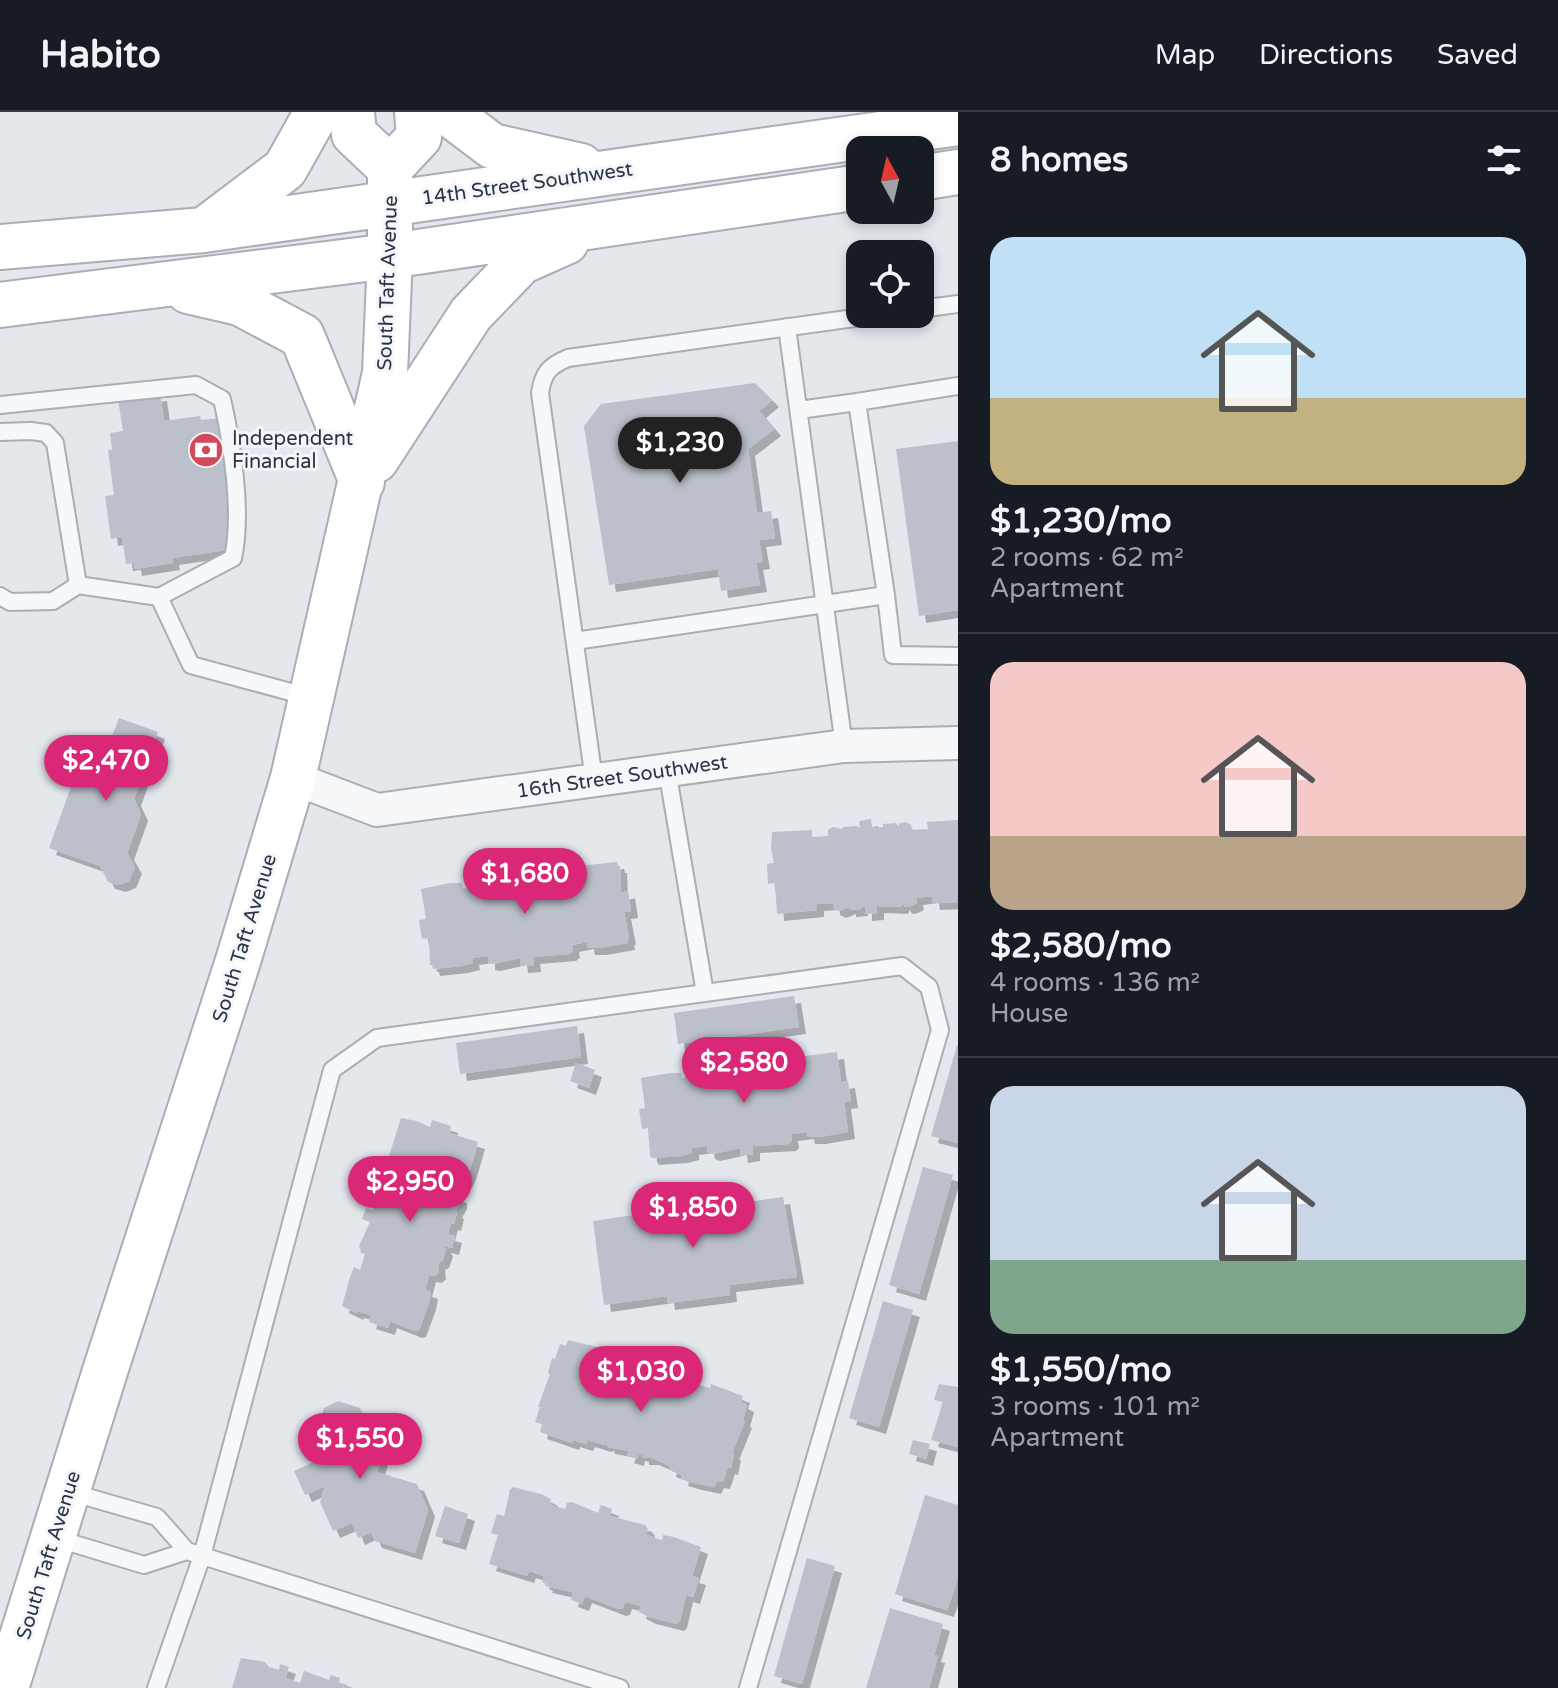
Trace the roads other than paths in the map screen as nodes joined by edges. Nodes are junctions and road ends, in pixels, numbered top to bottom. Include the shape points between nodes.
1 (317, 112) edge
2 (352, 112) edge
3 (417, 112) edge
4 (447, 112) edge
5 (958, 123) edge
6 (607, 172) junction
7 (958, 172) edge
8 (934, 176) edge
9 (390, 185) junction
10 (846, 189) edge
11 (602, 226) junction
12 (204, 230) junction
13 (0, 247) edge
14 (390, 256) junction
15 (164, 286) junction
16 (958, 304) edge
17 (0, 305) edge
18 (934, 307) edge
19 (846, 319) edge
20 (787, 327) junction
21 (958, 386) edge
22 (857, 402) junction
23 (0, 405) edge
24 (799, 410) junction
25 (0, 432) edge
26 (362, 482) junction
27 (78, 585) junction
28 (886, 595) junction
29 (0, 596) edge
30 (159, 597) junction
31 (825, 604) junction
32 (575, 641) junction
33 (958, 656) edge
34 (311, 698) junction
35 (958, 743) edge
36 (844, 746) junction
37 (667, 770) junction
38 (293, 778) junction
39 (594, 780) junction
40 (705, 993) junction
41 (69, 1492) junction
42 (55, 1538) junction
43 (194, 1554) junction
44 (6, 1688) edge
45 (156, 1688) edge
46 (620, 1688) edge
47 (748, 1688) edge

1 - 12 main road via 285,169
2 - 9 main road, South Taft Avenue via 354,134
3 - 9 main road, South Taft Avenue via 419,137
4 - 6 main road via 492,146
5 - 6 main road, 14th Street Southwest
6 - 9 main road, 14th Street Southwest
7 - 8 main road
9 - 12 main road, 14th Street Southwest
9 - 14 main road, South Taft Avenue
10 - 11 main road
11 - 14 main road
11 - 26 main road via 521,262 471,314
12 - 13 main road, 14th Street Southwest
14 - 15 main road
14 - 26 main road, South Taft Avenue via 385,373
15 - 17 main road
15 - 26 main road via 240,303 302,336
16 - 18 lane
19 - 20 lane
20 - 24 lane
20 - 32 lane via 568,358 542,377
21 - 22 lane
22 - 24 lane
22 - 28 lane
23 - 30 lane via 196,385 222,399 230,431 237,541 233,558
24 - 31 lane
25 - 27 lane via 46,433 55,443
26 - 34 main road, South Taft Avenue
27 - 29 lane via 53,601 10,602
27 - 30 lane
28 - 31 lane
28 - 33 lane via 893,655
30 - 34 lane via 191,665
31 - 32 lane
31 - 36 lane
32 - 39 lane
34 - 38 main road, South Taft Avenue
35 - 36 street, 16th Street Southwest
36 - 37 street, 16th Street Southwest
37 - 39 street, 16th Street Southwest
37 - 40 lane
38 - 39 street, 16th Street Southwest via 377,810
38 - 41 main road, South Taft Avenue
40 - 43 lane via 377,1038 332,1070
40 - 47 lane via 902,966 929,987 940,1030
41 - 42 main road, South Taft Avenue
41 - 43 lane via 157,1517
42 - 43 lane via 144,1565
42 - 44 main road, South Taft Avenue
43 - 45 lane
43 - 46 lane

